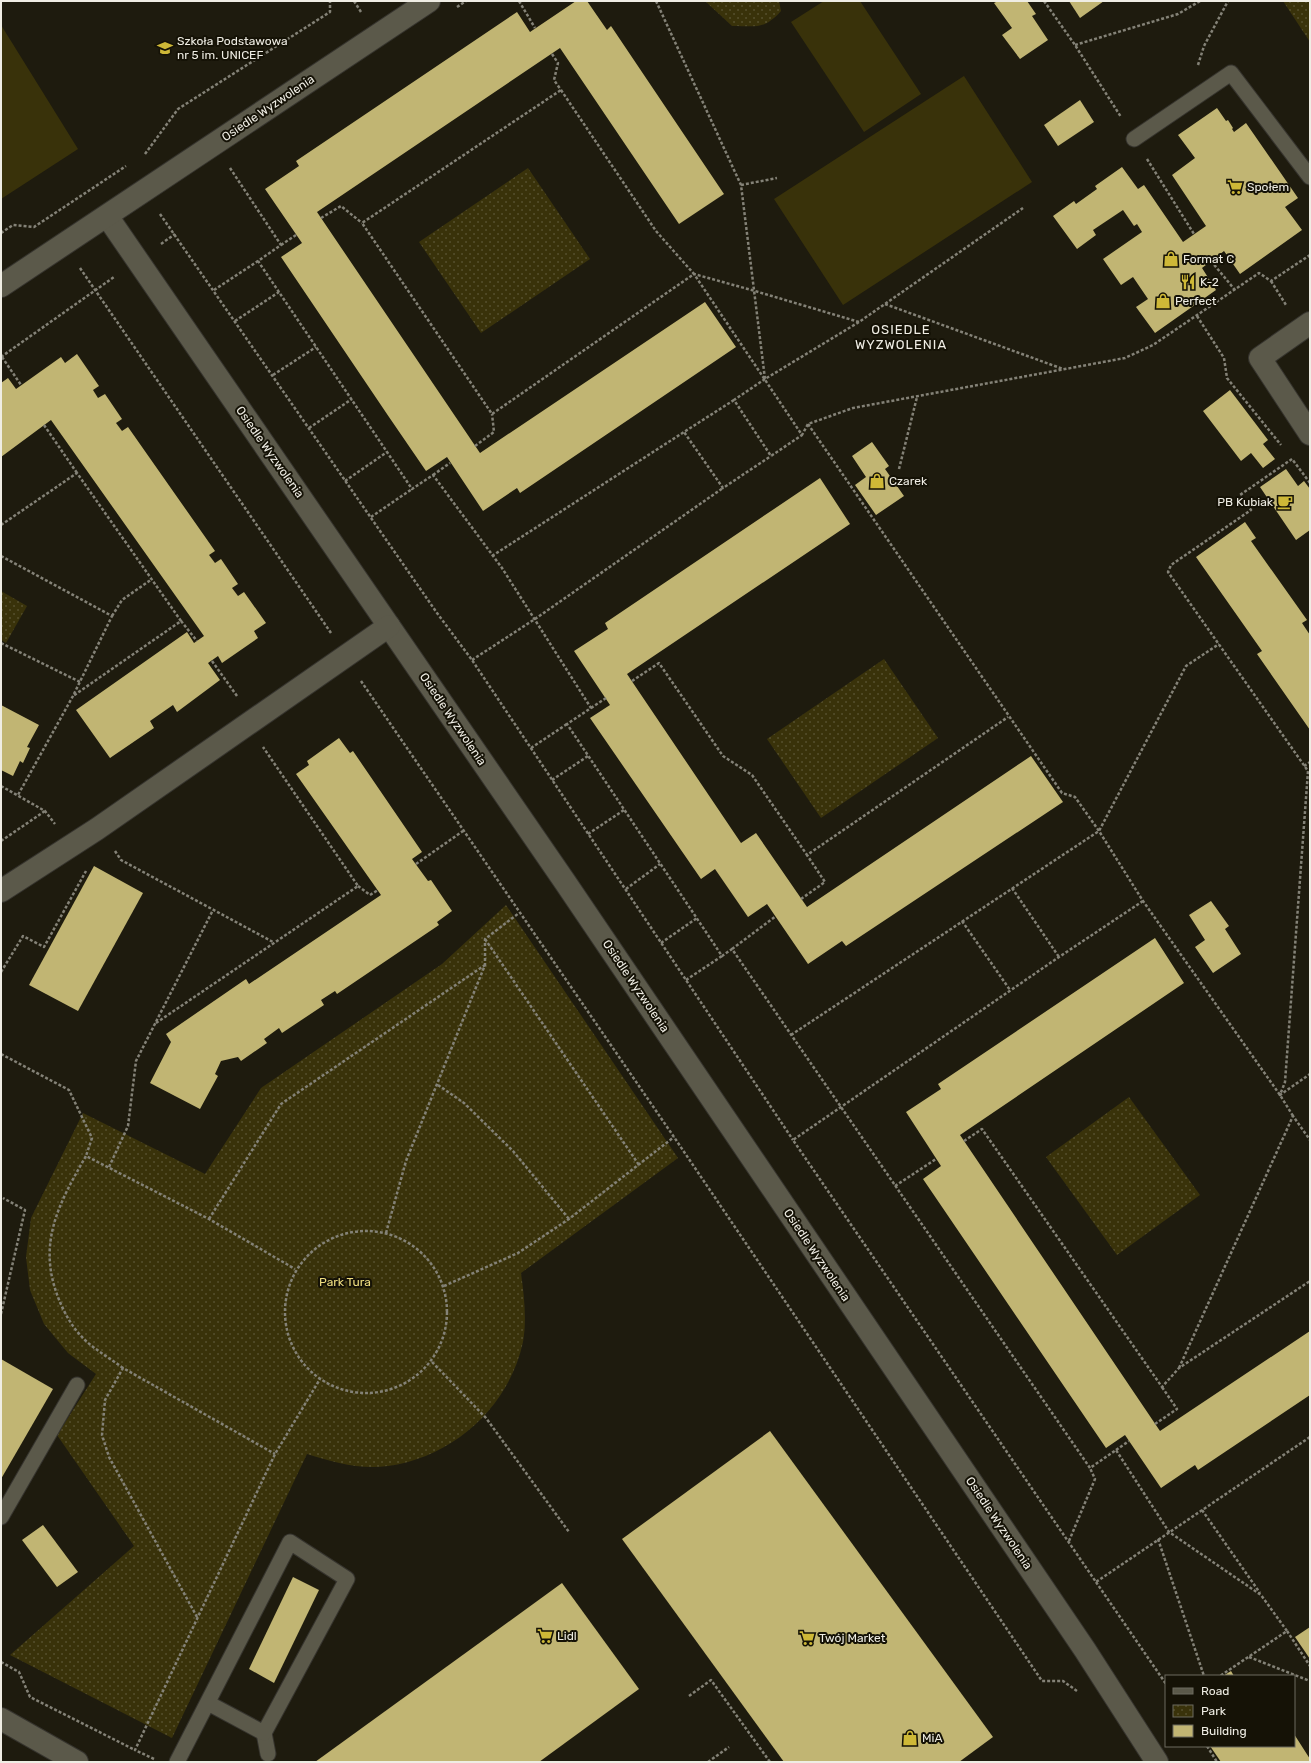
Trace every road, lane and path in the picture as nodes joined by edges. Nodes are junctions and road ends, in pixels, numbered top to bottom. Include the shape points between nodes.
1 (330, 1) edge
2 (429, 1) edge
3 (466, 1) edge
4 (519, 1) edge
5 (656, 1) edge
6 (1200, 1) edge
7 (1228, 1) edge
8 (453, 10) dead end
9 (536, 28) dead end
10 (1075, 45) dead end
11 (552, 54) dead end
12 (561, 90) junction
13 (1186, 104) junction
14 (1134, 139) dead end
15 (140, 157) dead end
16 (128, 165) dead end
17 (229, 166) dead end
18 (1310, 177) edge
19 (776, 178) dead end
20 (741, 185) junction
21 (1023, 208) dead end
22 (159, 212) dead end
23 (107, 216) junction
24 (322, 218) dead end
25 (46, 219) junction
26 (362, 223) junction
27 (1, 233) edge
28 (175, 234) junction
29 (296, 235) dead end
30 (63, 244) junction
31 (282, 245) junction
32 (1310, 254) edge
33 (137, 261) junction
34 (258, 261) junction
35 (1212, 261) dead end
36 (694, 274) junction
37 (1, 286) edge
38 (95, 290) junction
39 (214, 290) junction
40 (1235, 290) junction
41 (755, 291) junction
42 (279, 292) junction
43 (885, 304) junction
44 (1197, 316) junction
45 (236, 321) junction
46 (858, 322) junction
47 (1310, 323) edge
48 (316, 347) junction
49 (2, 357) edge
50 (1064, 369) junction
51 (273, 375) junction
52 (765, 379) junction
53 (21, 385) dead end
54 (917, 397) junction
55 (352, 400) junction
56 (734, 400) junction
57 (492, 414) junction
58 (808, 424) junction
59 (44, 425) dead end
60 (309, 428) junction
61 (684, 432) junction
62 (1310, 434) edge
63 (802, 436) junction
64 (475, 446) dead end
65 (1282, 447) dead end
66 (387, 452) junction
67 (1287, 453) dead end
68 (771, 456) junction
69 (1292, 459) junction
70 (450, 463) dead end
71 (899, 469) dead end
72 (77, 473) junction
73 (433, 474) junction
74 (345, 481) junction
75 (1310, 483) edge
76 (722, 488) junction
77 (412, 489) junction
78 (370, 517) junction
79 (1, 525) edge
80 (1, 556) edge
81 (492, 556) junction
82 (152, 579) junction
83 (112, 616) junction
84 (535, 619) junction
85 (181, 621) junction
86 (389, 626) junction
87 (333, 637) dead end
88 (197, 641) dead end
89 (1, 643) edge
90 (1219, 644) junction
91 (472, 660) junction
92 (212, 661) dead end
93 (359, 677) dead end
94 (632, 681) dead end
95 (80, 682) junction
96 (73, 696) junction
97 (238, 697) dead end
98 (606, 698) dead end
99 (591, 708) junction
100 (1008, 716) junction
101 (567, 724) junction
102 (260, 744) dead end
103 (531, 748) junction
104 (588, 756) junction
105 (1310, 762) edge
106 (1304, 766) junction
107 (552, 780) junction
108 (1, 786) edge
109 (18, 795) junction
110 (624, 810) junction
111 (44, 811) junction
112 (59, 829) dead end
113 (96, 829) junction
114 (463, 831) junction
115 (1099, 831) junction
116 (588, 834) junction
117 (1, 841) edge
118 (807, 855) junction
119 (416, 864) dead end
120 (660, 864) junction
121 (87, 868) dead end
122 (358, 886) junction
123 (1012, 888) junction
124 (626, 889) junction
125 (378, 890) dead end
126 (1, 891) edge
127 (801, 899) dead end
128 (1143, 901) junction
129 (213, 910) junction
130 (519, 913) junction
131 (776, 916) dead end
132 (697, 918) junction
133 (962, 921) junction
134 (485, 939) junction
135 (273, 942) junction
136 (661, 943) junction
137 (732, 949) junction
138 (722, 956) junction
139 (1059, 957) junction
140 (485, 965) junction
141 (1, 972) edge
142 (686, 980) junction
143 (1010, 990) junction
144 (156, 1023) junction
145 (791, 1035) junction
146 (1, 1054) edge
147 (1310, 1074) edge
148 (438, 1085) junction
149 (1280, 1095) junction
150 (840, 1108) junction
151 (1293, 1116) junction
152 (674, 1137) junction
153 (793, 1140) junction
154 (1310, 1140) edge
155 (964, 1141) dead end
156 (86, 1156) junction
157 (936, 1159) dead end
158 (639, 1165) junction
159 (109, 1167) junction
160 (895, 1186) junction
161 (3, 1198) dead end
162 (209, 1219) junction
163 (568, 1219) junction
164 (386, 1233) junction
165 (295, 1269) junction
166 (1310, 1281) edge
167 (444, 1286) junction
168 (1, 1314) edge
169 (432, 1362) junction
170 (123, 1368) junction
171 (1179, 1368) junction
172 (320, 1379) junction
173 (77, 1385) dead end
174 (1162, 1387) junction
175 (1155, 1424) dead end
176 (1310, 1438) edge
177 (1129, 1441) dead end
178 (1116, 1450) junction
179 (275, 1454) junction
180 (1090, 1468) junction
181 (1202, 1510) junction
182 (1, 1516) edge
183 (569, 1532) dead end
184 (1169, 1532) junction
185 (1158, 1540) junction
186 (1069, 1542) junction
187 (1096, 1582) junction
188 (1261, 1595) junction
189 (197, 1618) junction
190 (1287, 1631) junction
191 (1248, 1657) junction
192 (1, 1662) edge
193 (1310, 1666) edge
194 (1204, 1675) edge
195 (1221, 1675) edge
196 (1294, 1675) edge
197 (1295, 1675) edge
198 (1310, 1681) edge
199 (1165, 1683) edge
200 (1082, 1692) dead end
201 (689, 1696) dead end
202 (208, 1702) junction
203 (1, 1719) edge
204 (264, 1733) junction
205 (729, 1747) dead end
206 (1208, 1747) edge
207 (135, 1750) junction
208 (268, 1754) dead end
209 (72, 1761) edge
210 (161, 1762) edge
211 (177, 1762) edge
212 (708, 1762) edge
213 (770, 1762) edge
214 (1157, 1762) edge
215 (1217, 1762) edge

1 - 15 path via 330,12 178,109
2 - 23 street, Osiedle Wyzwolenia
3 - 8 path
4 - 9 path
5 - 20 path
6 - 10 path via 1178,14
7 - 13 path via 1204,46
11 - 12 path via 558,62 554,80
12 - 26 path
12 - 36 path via 656,231
13 - 14 lane
13 - 18 lane via 1231,73
16 - 25 path
17 - 31 path
19 - 20 path
20 - 41 path
21 - 43 path
22 - 28 path
23 - 30 street, Osiedle Wyzwolenia
23 - 33 street, Osiedle Wyzwolenia
24 - 26 path via 341,206
25 - 27 path via 34,227 13,225
25 - 30 path
26 - 57 path
28 - 33 path
28 - 39 path
29 - 31 path
30 - 37 street, Osiedle Wyzwolenia
30 - 38 path
31 - 34 path
32 - 40 path via 1271,282 1259,273
33 - 38 path
33 - 86 street, Osiedle Wyzwolenia
34 - 39 path
34 - 42 path
35 - 40 path
36 - 41 path
36 - 52 path
36 - 57 path
38 - 49 path
38 - 87 path
39 - 45 path
40 - 44 path
41 - 46 path
41 - 52 path
42 - 45 path
42 - 48 path
43 - 46 path
43 - 50 path
44 - 50 path via 1153,345 1125,358
44 - 65 path via 1224,358 1227,378
45 - 51 path
46 - 52 path
47 - 62 street via 1260,358
48 - 51 path
48 - 55 path
49 - 53 path
50 - 54 path
51 - 60 path
52 - 56 path
52 - 63 path
54 - 58 path via 853,408
54 - 71 path
55 - 60 path
55 - 66 path
56 - 61 path
56 - 68 path
57 - 64 path via 494,432
58 - 63 path
58 - 100 path
59 - 72 path
60 - 74 path
61 - 76 path
61 - 81 path
63 - 68 path
66 - 74 path
66 - 77 path
67 - 69 path
68 - 76 path
69 - 75 path
69 - 90 path via 1240,495 1251,510 1171,565 1168,572
70 - 73 path
72 - 79 path
72 - 82 path
73 - 77 path
73 - 81 path
74 - 78 path
76 - 84 path
77 - 78 path
78 - 91 path
80 - 83 path
81 - 84 path
82 - 83 path via 122,600
82 - 85 path
83 - 95 path
84 - 91 path
84 - 99 path
85 - 88 path
85 - 96 path
86 - 113 street
86 - 214 street, Osiedle Wyzwolenia via 1081,1644
89 - 95 path
90 - 106 path
90 - 115 path via 1186,666
91 - 103 path
92 - 97 path
93 - 114 path
94 - 118 path via 659,663 723,756 752,775
95 - 96 path
96 - 109 path
98 - 99 path
99 - 101 path
100 - 115 path via 1062,793 1075,797
100 - 118 path
101 - 103 path
101 - 104 path
102 - 122 path
103 - 107 path
104 - 107 path
104 - 110 path
105 - 106 path
106 - 149 path via 1308,771 1285,1082
107 - 116 path
108 - 109 path
109 - 111 path
110 - 116 path
110 - 120 path
111 - 112 path
111 - 117 path
113 - 126 street
113 - 129 path via 122,860
114 - 119 path
114 - 130 path
115 - 123 path
115 - 128 path
116 - 124 path
118 - 127 path via 825,882
120 - 124 path
120 - 132 path
121 - 141 path via 44,947 23,936
122 - 125 path via 370,895
122 - 135 path
123 - 133 path
123 - 139 path
124 - 136 path
128 - 139 path
128 - 149 path
129 - 135 path
129 - 144 path
130 - 134 path
130 - 152 path
131 - 137 path
132 - 136 path
132 - 138 path
133 - 143 path
133 - 145 path
134 - 140 path
134 - 158 path
135 - 144 path
136 - 142 path
137 - 138 path
137 - 145 path
138 - 142 path
139 - 143 path
140 - 148 path
140 - 162 path via 281,1104
142 - 153 path
143 - 150 path
144 - 159 path via 136,1061 128,1126
145 - 150 path
146 - 156 path via 69,1090 92,1138
147 - 149 path
148 - 163 path via 464,1103 513,1151
148 - 164 path via 406,1161
149 - 151 path
150 - 153 path
150 - 160 path
151 - 154 path
151 - 171 path
152 - 158 path
152 - 200 path via 1042,1681 1062,1681
153 - 186 path
155 - 174 path via 982,1129
156 - 159 path
156 - 170 path via 64,1194 54,1220 49,1251 51,1281 71,1324 86,1341
157 - 160 path
158 - 163 path
159 - 162 path
160 - 180 path
161 - 168 path via 25,1210
162 - 165 path
163 - 167 path via 518,1253
164 - 165 path via 362,1231 338,1235 308,1254
164 - 167 path via 411,1244 431,1262
165 - 172 path via 287,1290 285,1313 289,1338 301,1361
166 - 171 path
167 - 169 path via 448,1312 444,1338
169 - 172 path via 414,1379 392,1390 367,1394 342,1390
169 - 183 path via 486,1418
170 - 179 path
170 - 189 path via 105,1400 102,1435 110,1457
171 - 174 path
172 - 179 path
173 - 182 lane
174 - 175 path via 1177,1409
176 - 181 path
177 - 178 path
178 - 180 path
178 - 184 path
179 - 189 path
180 - 186 path via 1095,1479
181 - 184 path
181 - 188 path
184 - 185 path
184 - 188 path
185 - 187 path
185 - 194 path
186 - 187 path
187 - 199 path
188 - 190 path
189 - 207 path
190 - 191 path
190 - 193 path
191 - 195 path
191 - 196 path
192 - 207 path via 19,1672 30,1697
197 - 198 path
201 - 213 path via 711,1680
202 - 204 lane
202 - 204 lane via 290,1542 347,1579
202 - 211 lane
203 - 209 street
204 - 208 lane
205 - 212 path
206 - 215 path
207 - 210 path

